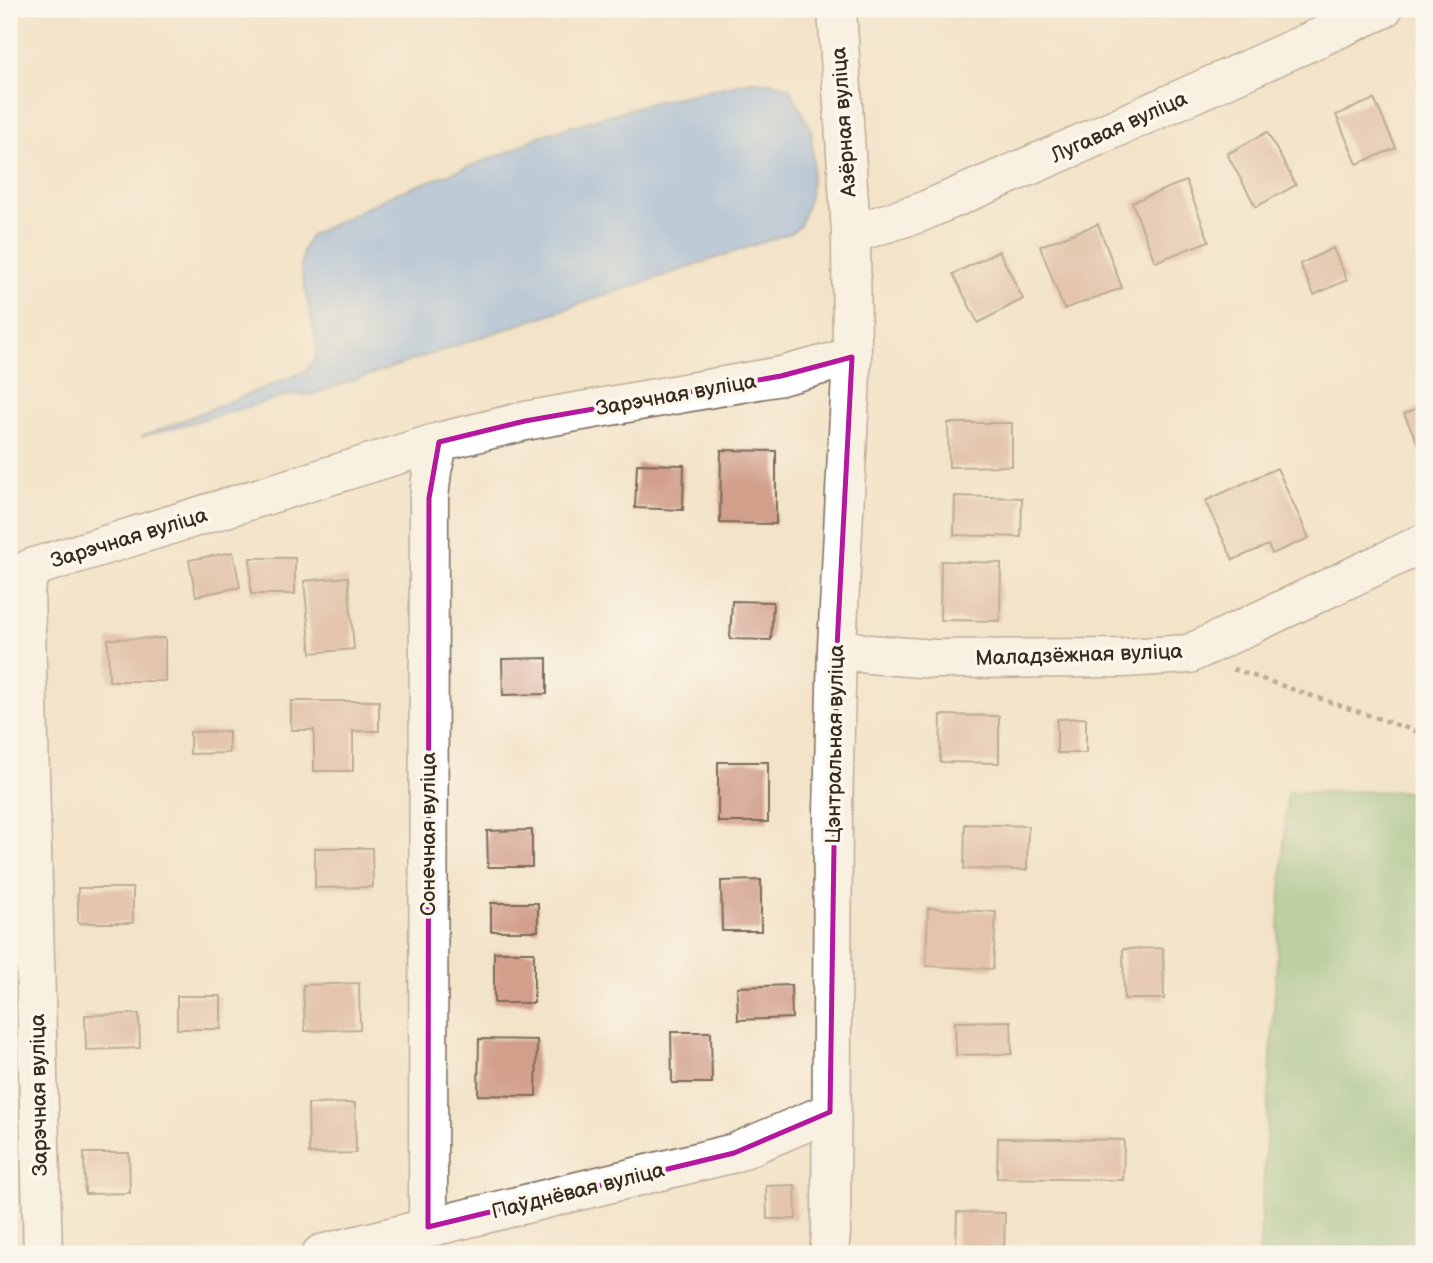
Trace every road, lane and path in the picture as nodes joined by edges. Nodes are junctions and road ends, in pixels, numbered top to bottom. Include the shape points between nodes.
1 (836, 9) edge
2 (1383, 9) edge
3 (851, 234) junction
4 (852, 357) junction
5 (439, 442) junction
6 (1424, 543) edge
7 (20, 571) edge
8 (837, 647) junction
9 (1189, 654) junction
10 (1424, 734) edge
11 (830, 1112) junction
12 (428, 1227) junction
13 (43, 1254) edge
14 (321, 1254) edge
15 (828, 1254) edge

1 - 3 street, Азёрная вуліца
2 - 3 street, Лугавая вуліца via 919,213
3 - 4 street, Цэнтральная вуліца
4 - 5 street, Зарэчная вуліца via 781,376 524,421
4 - 8 street, Цэнтральная вуліца
5 - 7 street, Зарэчная вуліца
5 - 12 street, Сонечная вуліца via 429,498
6 - 9 street, Маладзёжная вуліца
7 - 13 street, Зарэчная вуліца via 25,592
8 - 9 street, Маладзёжная вуліца via 934,659
8 - 11 street, Цэнтральная вуліца
9 - 10 path
11 - 12 street, Паўднёвая вуліца via 734,1153
11 - 15 street, Цэнтральная вуліца
12 - 14 street, Паўднёвая вуліца

